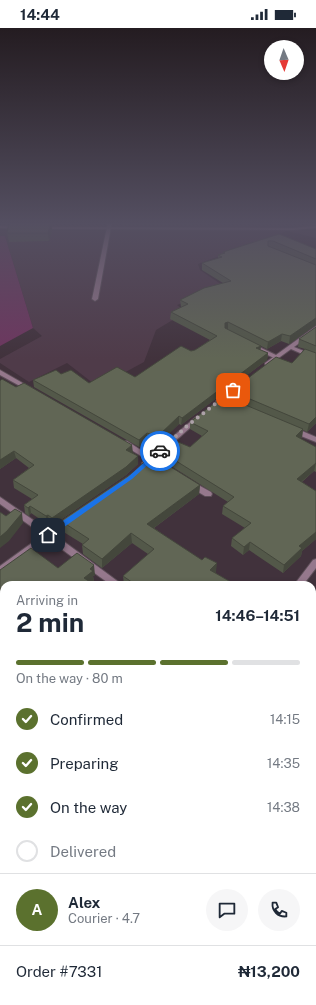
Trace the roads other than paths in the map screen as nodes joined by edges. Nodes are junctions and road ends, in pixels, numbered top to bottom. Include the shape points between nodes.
1 (101, 268) edge
2 (95, 299) dead end
3 (316, 328) edge
4 (248, 344) edge
5 (290, 347) junction
6 (276, 357) junction
7 (316, 358) edge
8 (258, 371) edge
9 (0, 372) edge
10 (246, 380) edge
11 (34, 392) edge
12 (287, 427) edge
13 (117, 439) edge
14 (316, 440) edge
15 (151, 459) junction
16 (164, 467) edge
17 (140, 468) edge
18 (183, 479) edge
19 (208, 494) dead end
20 (0, 500) edge
21 (79, 513) edge
22 (48, 535) junction
23 (316, 562) edge
24 (0, 571) edge
25 (111, 581) edge
26 (301, 581) edge

1 - 2 street
3 - 5 street
4 - 6 street
5 - 6 street
5 - 7 street
6 - 8 street
9 - 11 street
10 - 15 street via 226,400 207,410
12 - 14 street
13 - 15 street
15 - 16 street
15 - 17 street
18 - 19 street
20 - 22 street
21 - 22 street
22 - 24 street
22 - 25 street
23 - 26 street

